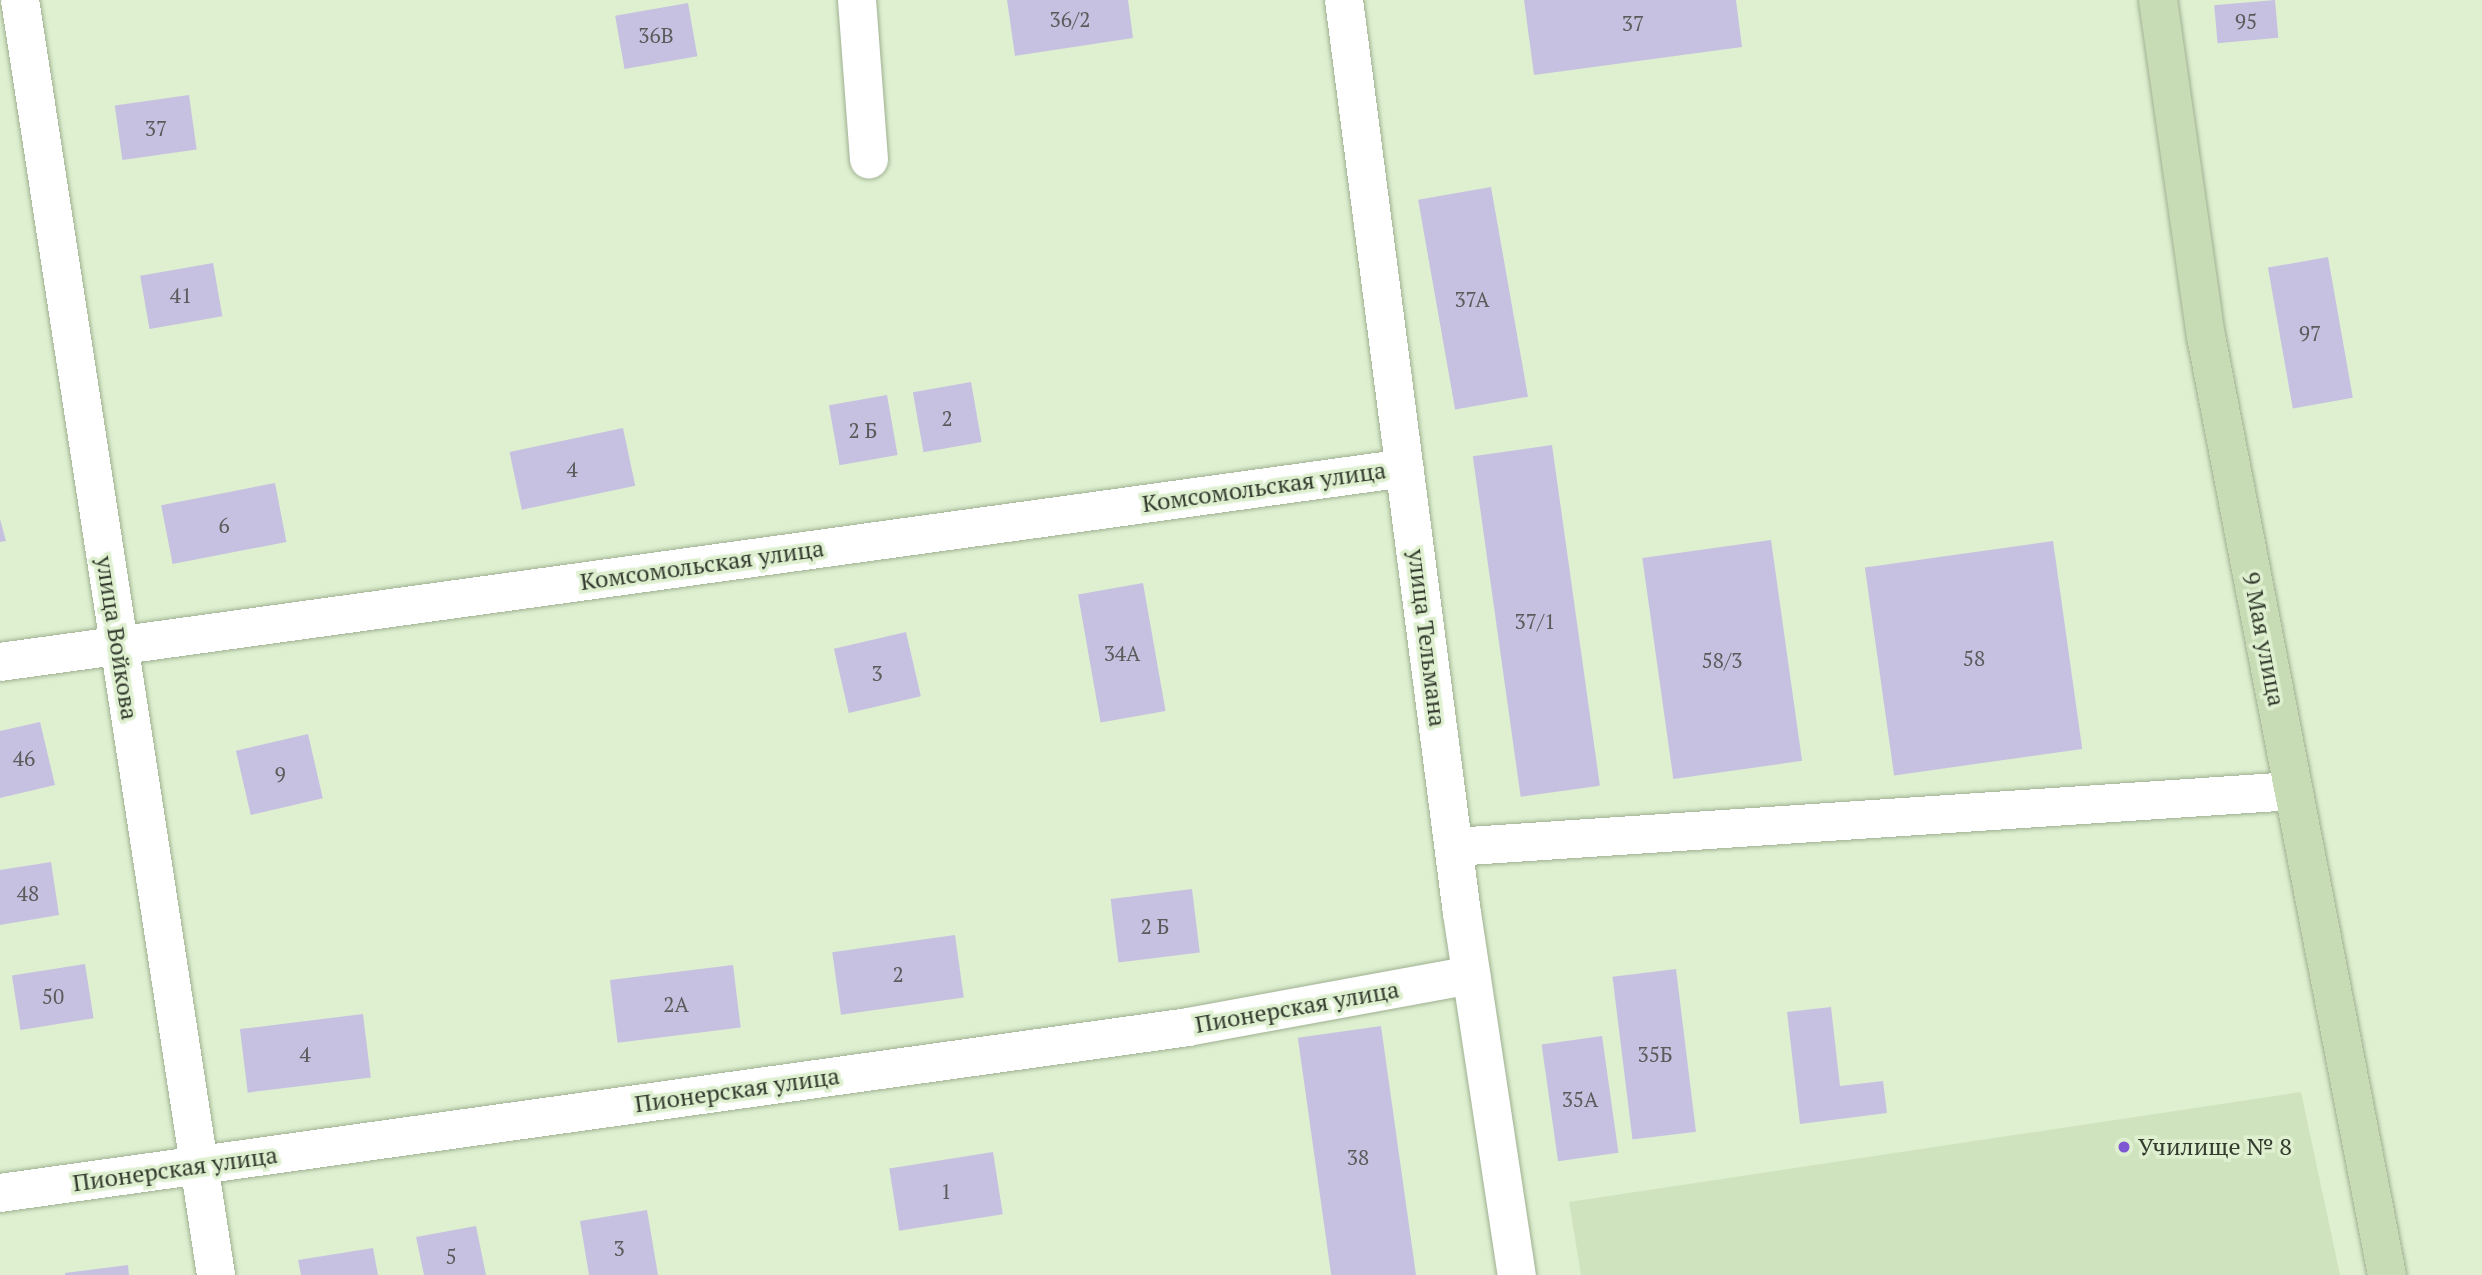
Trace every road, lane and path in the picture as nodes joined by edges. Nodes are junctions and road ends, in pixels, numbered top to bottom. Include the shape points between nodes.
1 (20, 0) edge
2 (857, 0) edge
3 (1344, 0) edge
4 (2158, 0) edge
5 (869, 160) dead end
6 (1405, 468) junction
7 (118, 645) junction
8 (0, 662) edge
9 (2293, 791) junction
10 (1454, 848) junction
11 (1471, 975) junction
12 (198, 1165) junction
13 (0, 1193) edge
14 (216, 1275) edge
15 (1517, 1275) edge
16 (2387, 1275) edge

1 - 7 street, улица Войкова
2 - 5 street
3 - 6 street, улица Тельмана
4 - 9 main road, 9 Мая улица via 2206,336
6 - 7 street, Комсомольская улица
6 - 10 street, улица Тельмана
7 - 8 street, Комсомольская улица
7 - 12 street, улица Войкова
9 - 10 street
9 - 16 main road, 9 Мая улица
10 - 11 street, улица Тельмана
11 - 12 street, Пионерская улица via 1188,1027
11 - 15 street, улица Тельмана
12 - 13 street, Пионерская улица
12 - 14 street, улица Войкова

